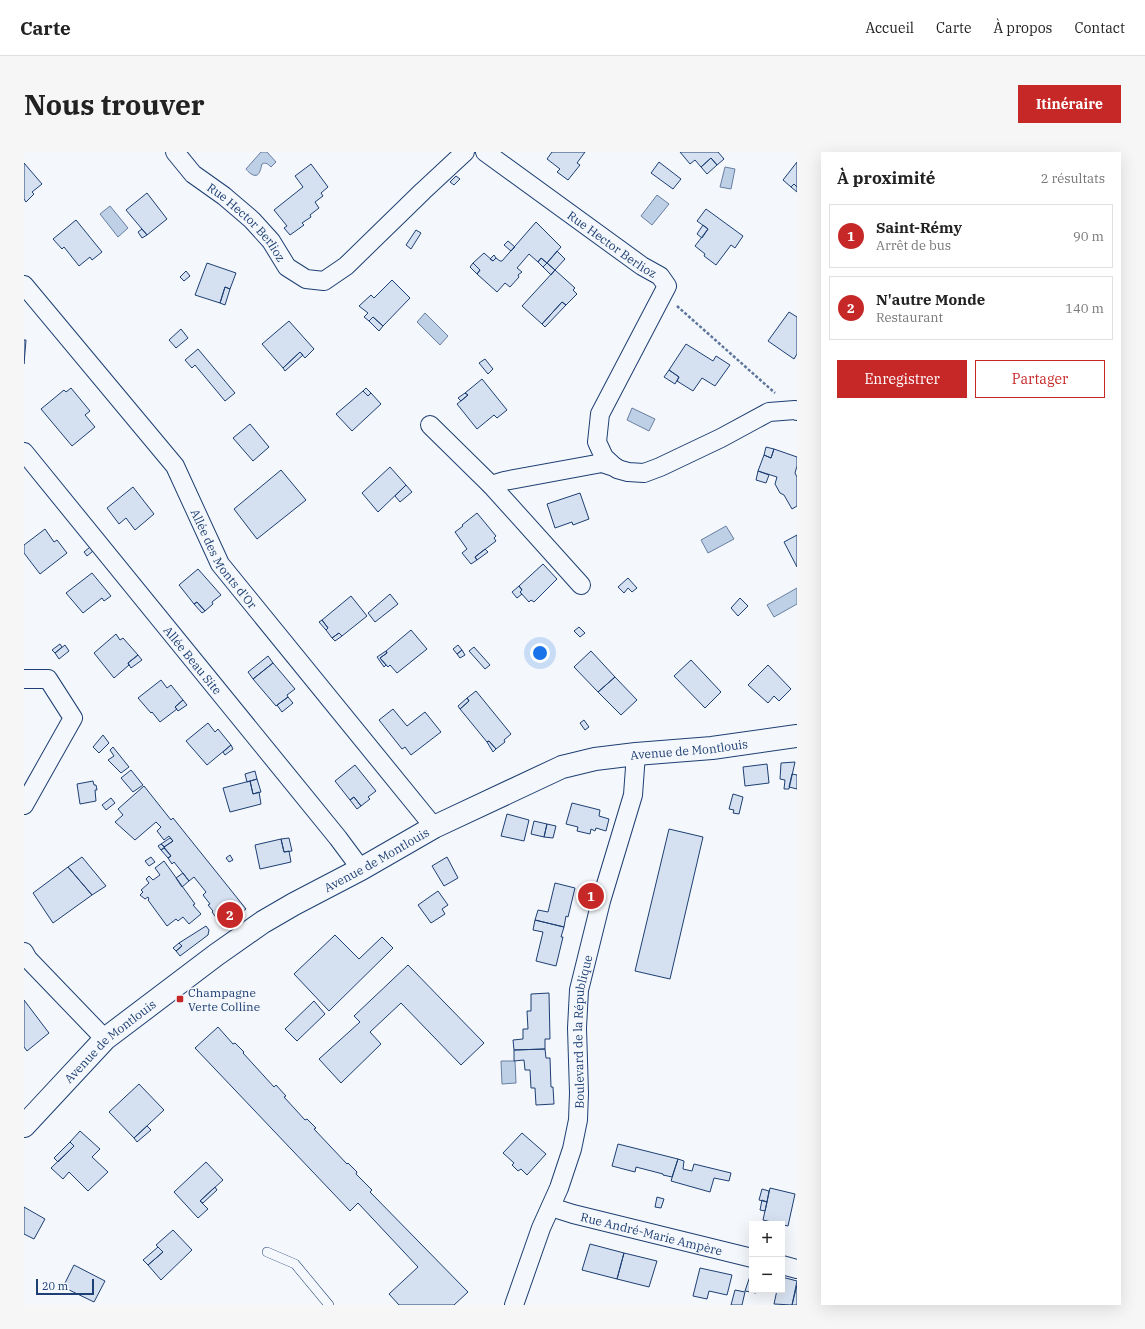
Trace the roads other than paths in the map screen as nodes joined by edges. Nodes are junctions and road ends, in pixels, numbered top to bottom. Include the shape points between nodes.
1 (175, 152) edge
2 (465, 152) edge
3 (485, 152) edge
4 (24, 285) edge
5 (796, 411) edge
6 (430, 425) dead end
7 (24, 452) edge
8 (617, 469) junction
9 (491, 485) junction
10 (581, 585) dead end
11 (24, 679) edge
12 (797, 736) edge
13 (636, 754) junction
14 (24, 805) edge
15 (434, 827) junction
16 (361, 869) junction
17 (24, 952) edge
18 (105, 1039) junction
19 (24, 1126) edge
20 (551, 1207) junction
21 (267, 1252) dead end
22 (749, 1257) edge
23 (785, 1266) edge
24 (797, 1269) edge
25 (328, 1305) edge
26 (514, 1305) edge

1 - 2 street, Rue Hector Berlioz via 193,174 252,220 287,267 306,279 324,281 346,266
3 - 8 street, Rue Hector Berlioz via 642,266 660,276 667,286 600,414 597,442 604,457
4 - 15 street, Allée des Monts d'Or via 175,466 220,564
5 - 8 street via 769,412 721,438 644,473
6 - 9 street
7 - 16 street, Allée Beau Site
8 - 9 street via 602,463
9 - 10 street
11 - 14 street via 48,679 73,718
12 - 13 street, Avenue de Montlouis via 712,748
13 - 15 street, Avenue de Montlouis via 595,759 562,767
13 - 20 street, Boulevard de la République via 633,795 601,901 579,990 578,1120 572,1149
15 - 16 street, Avenue de Montlouis
16 - 18 street, Avenue de Montlouis via 262,922
17 - 18 street
18 - 19 street, Avenue de Montlouis
20 - 22 street, Rue André-Marie Ampère
20 - 26 street, Boulevard de la République
21 - 25 lane via 295,1264
23 - 24 street

